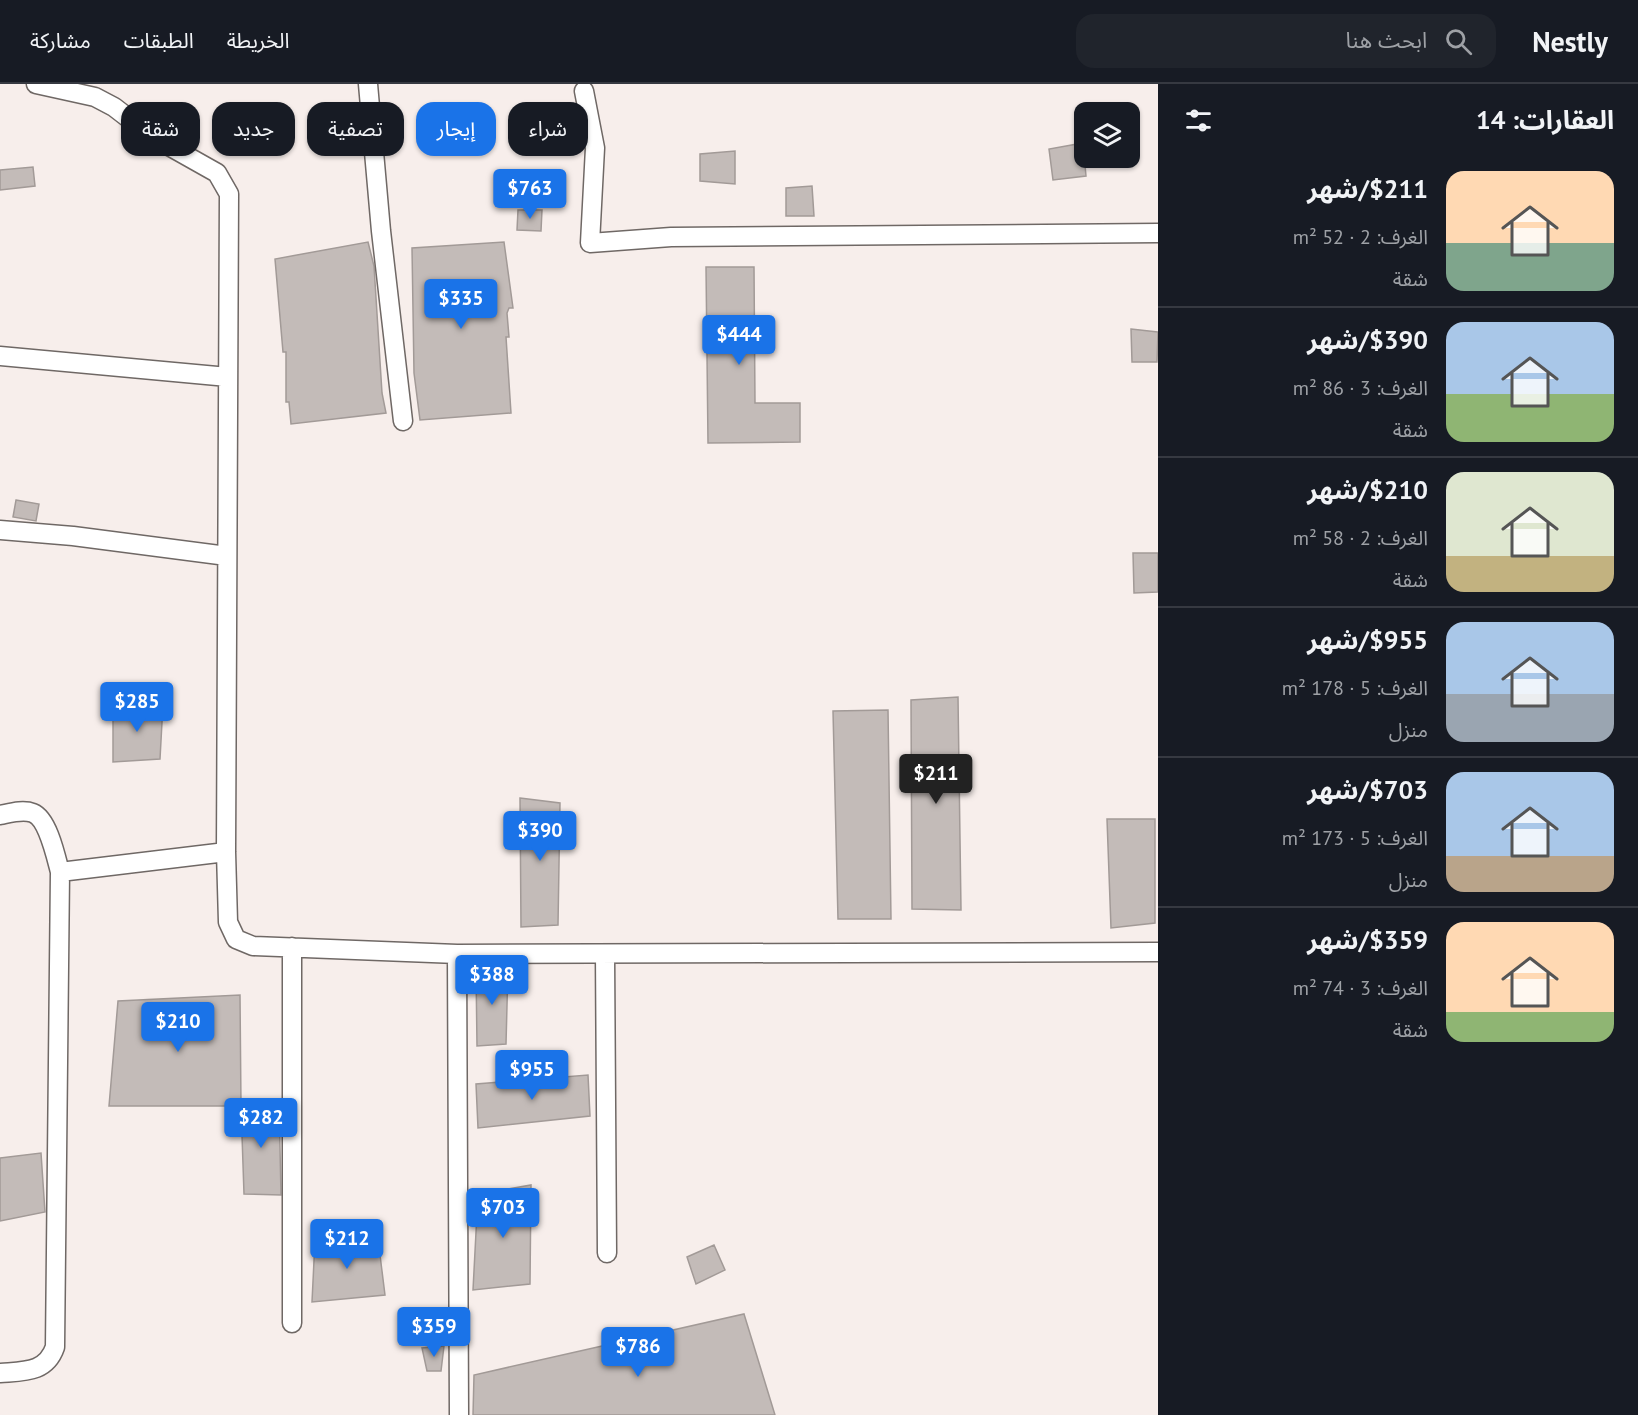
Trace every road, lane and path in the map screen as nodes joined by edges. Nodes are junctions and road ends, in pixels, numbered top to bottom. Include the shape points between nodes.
1 (36, 84) edge
2 (368, 84) edge
3 (584, 91) dead end
4 (1158, 233) edge
5 (0, 356) edge
6 (228, 377) junction
7 (403, 422) dead end
8 (0, 530) edge
9 (227, 556) junction
10 (0, 815) edge
11 (226, 852) junction
12 (60, 872) junction
13 (292, 947) junction
14 (1158, 952) edge
15 (458, 954) junction
16 (605, 954) junction
17 (608, 1253) dead end
18 (292, 1323) dead end
19 (0, 1373) edge
20 (459, 1415) edge

1 - 6 street via 95,97 153,137 216,173 224,182 229,196
2 - 7 street
3 - 4 street via 595,148 591,243 671,237
5 - 6 street
6 - 9 street
8 - 9 street
9 - 11 street
10 - 12 street via 23,811 39,818
11 - 12 street
11 - 13 street via 228,922 232,933 242,943 253,946
12 - 19 street via 55,1347 44,1366
13 - 15 street
13 - 18 street
14 - 16 street
15 - 16 street
15 - 20 street
16 - 17 street

